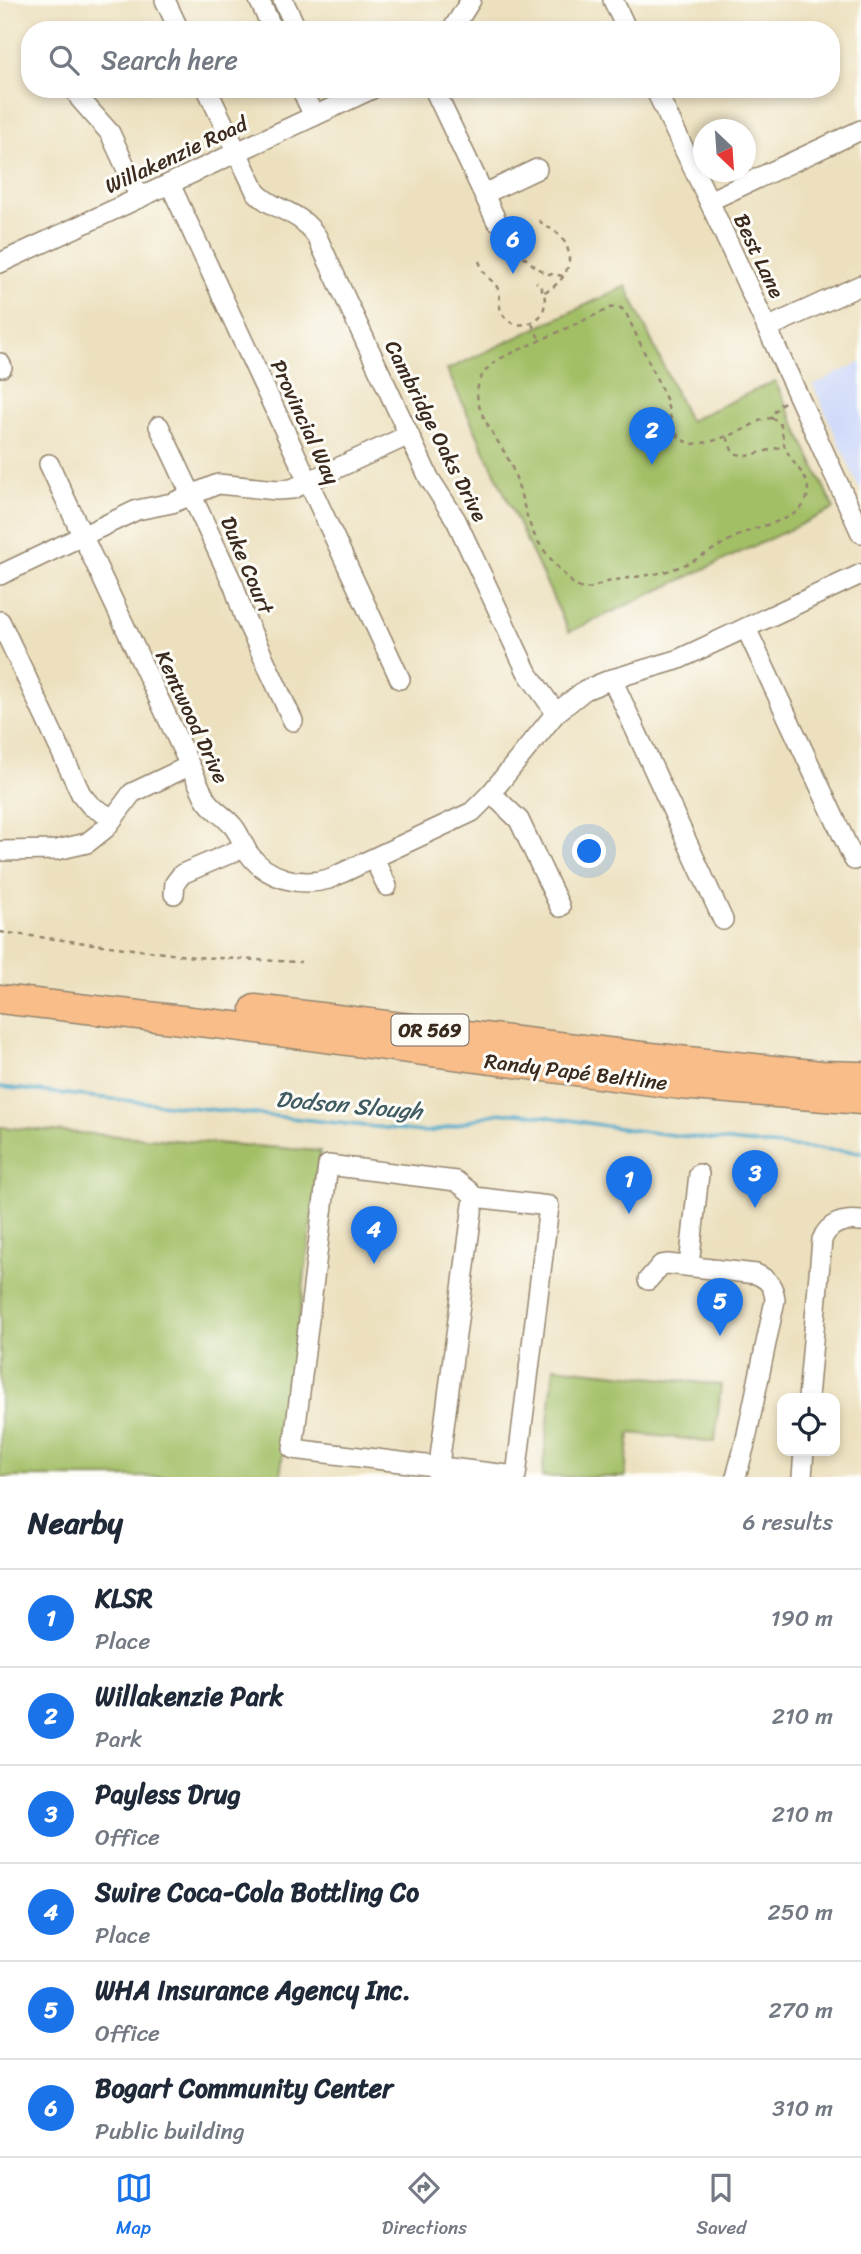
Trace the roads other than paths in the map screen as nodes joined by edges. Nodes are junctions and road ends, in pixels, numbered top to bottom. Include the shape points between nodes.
1 (165, 0) edge
2 (259, 0) edge
3 (283, 0) edge
4 (471, 0) edge
5 (613, 0) edge
6 (175, 21) edge
7 (269, 21) edge
8 (293, 21) edge
9 (458, 21) edge
10 (623, 21) edge
11 (78, 98) edge
12 (211, 98) edge
13 (305, 98) edge
14 (353, 98) edge
15 (439, 98) edge
16 (659, 98) edge
17 (314, 116) junction
18 (861, 130) edge
19 (237, 152) junction
20 (537, 169) dead end
21 (170, 184) junction
22 (484, 194) junction
23 (140, 198) junction
24 (709, 201) junction
25 (496, 220) dead end
26 (0, 263) edge
27 (861, 285) edge
28 (767, 328) junction
29 (159, 426) dead end
30 (409, 435) junction
31 (49, 464) dead end
32 (308, 483) junction
33 (191, 495) junction
34 (861, 533) edge
35 (82, 536) junction
36 (861, 574) edge
37 (0, 575) edge
38 (0, 621) edge
39 (746, 628) junction
40 (400, 679) dead end
41 (612, 679) junction
42 (556, 713) junction
43 (293, 721) dead end
44 (190, 766) junction
45 (491, 793) junction
46 (112, 818) junction
47 (245, 847) junction
48 (0, 851) edge
49 (374, 859) junction
50 (854, 860) dead end
51 (387, 886) dead end
52 (174, 894) dead end
53 (560, 906) dead end
54 (723, 920) dead end
55 (0, 981) edge
56 (0, 999) edge
57 (0, 1010) edge
58 (131, 1013) junction
59 (861, 1076) edge
60 (861, 1100) edge
61 (699, 1174) dead end
62 (474, 1197) junction
63 (861, 1221) edge
64 (690, 1266) junction
65 (648, 1280) dead end
66 (808, 1393) edge
67 (804, 1456) edge
68 (438, 1471) edge
69 (736, 1477) edge
70 (802, 1477) edge

1 - 6 street
2 - 7 street
3 - 8 street
4 - 9 street
5 - 10 street
11 - 23 street via 110,133
12 - 19 street, Cambridge Oaks Drive
13 - 17 street
14 - 17 street, Willakenzie Road
15 - 22 street
16 - 24 street, Best Lane
17 - 19 street, Willakenzie Road
18 - 24 street
19 - 21 street, Willakenzie Road
19 - 30 street, Cambridge Oaks Drive via 260,196 298,216 317,237
20 - 22 street
21 - 23 street, Willakenzie Road
21 - 32 street, Provincial Way
22 - 25 street
23 - 26 street, Willakenzie Road
24 - 28 street, Best Lane
27 - 28 street, Best Lane
28 - 34 street, Best Lane
29 - 33 street, Duke Court
30 - 32 street
30 - 42 street, Cambridge Oaks Drive via 456,520 527,672
31 - 35 street, Kentwood Drive
32 - 33 street via 283,490 224,483
32 - 40 street, Provincial Way
33 - 35 street via 137,510
33 - 43 street, Duke Court
35 - 37 street
35 - 44 street, Kentwood Drive
36 - 39 street, Kentwood Drive
38 - 46 street via 81,794
39 - 41 street, Kentwood Drive via 668,664
39 - 50 street
41 - 42 street, Kentwood Drive via 585,690
41 - 54 street
42 - 45 street, Kentwood Drive
44 - 46 street via 132,793
44 - 47 street, Kentwood Drive via 208,803 234,827
45 - 49 street, Kentwood Drive via 469,814
45 - 53 street via 519,820
46 - 48 street via 96,838 80,846
47 - 49 street, Kentwood Drive via 271,873 307,883 329,879
47 - 52 street via 181,874
49 - 51 street
55 - 59 highway, Randy Papé Beltline / OR 569 via 640,1056
56 - 58 highway, Randy Papé Beltline / OR 569
57 - 58 highway
58 - 60 highway, Randy Papé Beltline / OR 569 via 681,1085
61 - 64 street
62 - 68 street
62 - 68 street via 549,1206 516,1476
62 - 68 street via 456,1181 328,1165 293,1449
63 - 66 street via 831,1226 821,1240
64 - 65 street via 664,1264
64 - 69 street via 756,1274 767,1279 774,1290
67 - 70 street

